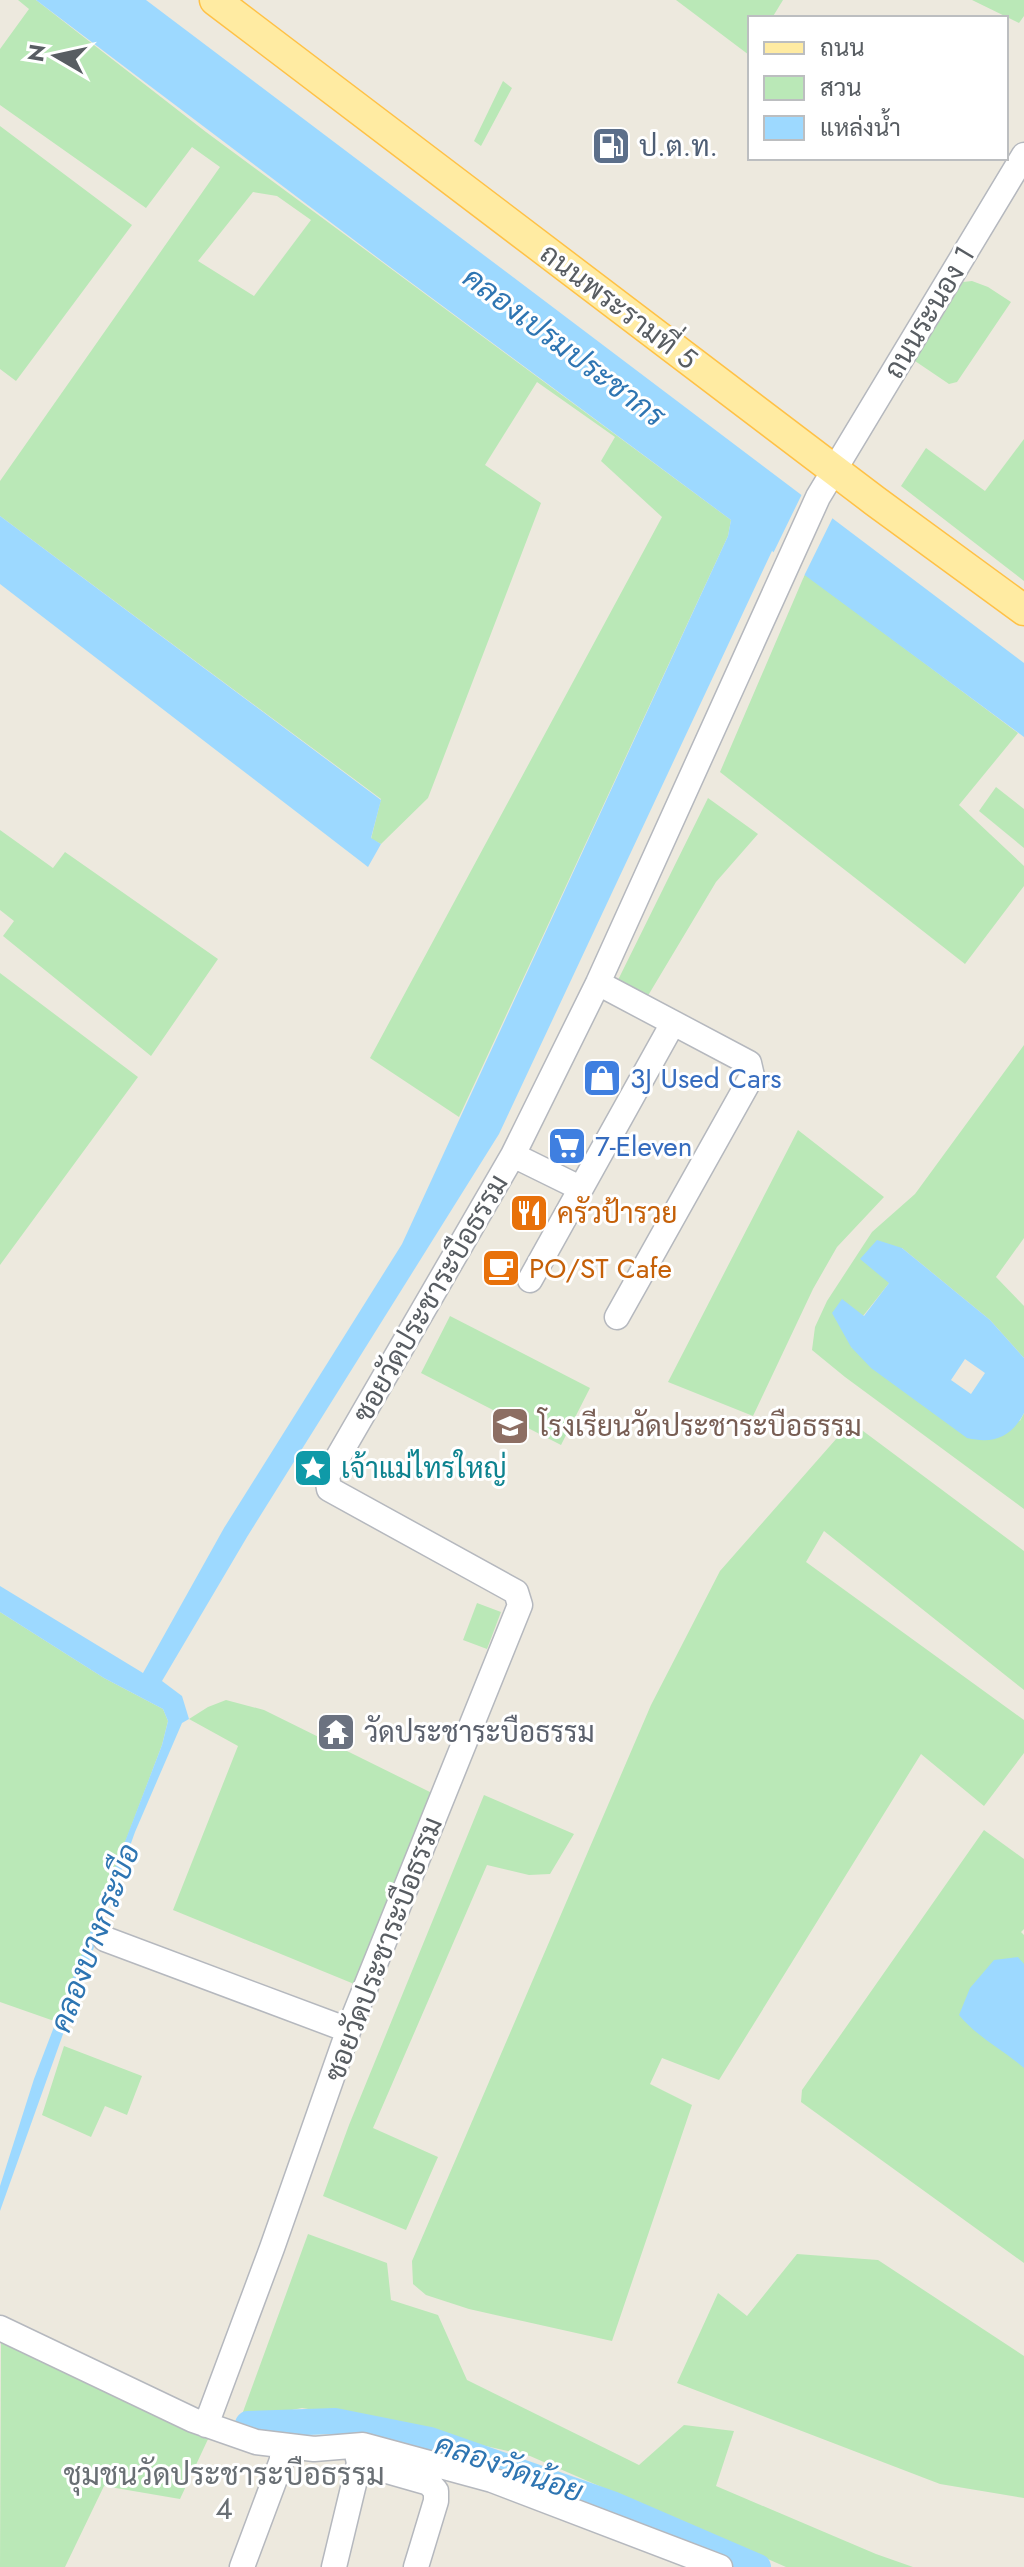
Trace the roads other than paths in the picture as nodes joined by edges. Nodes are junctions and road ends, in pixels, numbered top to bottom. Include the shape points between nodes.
1 (215, 0) edge
2 (1024, 155) edge
3 (833, 469) junction
4 (818, 497) joint
5 (1024, 610) edge
6 (598, 983) junction
7 (673, 1023) junction
8 (513, 1155) junction
9 (580, 1188) junction
10 (530, 1280) dead end
11 (617, 1317) dead end
12 (105, 1939) dead end
13 (348, 2030) junction
14 (0, 2328) edge
15 (200, 2422) junction
16 (282, 2446) junction
17 (357, 2455) junction
18 (681, 2560) edge
19 (242, 2567) edge
20 (334, 2567) edge
21 (416, 2567) edge
22 (720, 2567) edge

1 - 3 main road, ถนนพระรามที่ 5
2 - 3 street, ถนนระนอง 1
3 - 4 street, ถนนระนอง 1
3 - 5 main road, ถนนพระรามที่ 5
4 - 6 street, ซอยวัดประชาระบือธรรม
6 - 7 street
6 - 8 street, ซอยวัดประชาระบือธรรม
7 - 9 street
7 - 11 street via 749,1063 752,1076
8 - 9 street
8 - 13 street, ซอยวัดประชาระบือธรรม via 327,1476 329,1489 516,1592 520,1605
9 - 10 street
12 - 13 street
13 - 15 street, ซอยวัดประชาระบือธรรม via 264,2271
14 - 15 street
15 - 16 street
16 - 17 street
16 - 19 street via 282,2460
17 - 18 street via 363,2445 492,2480
17 - 20 street
17 - 21 street via 429,2483 436,2491
18 - 22 street

